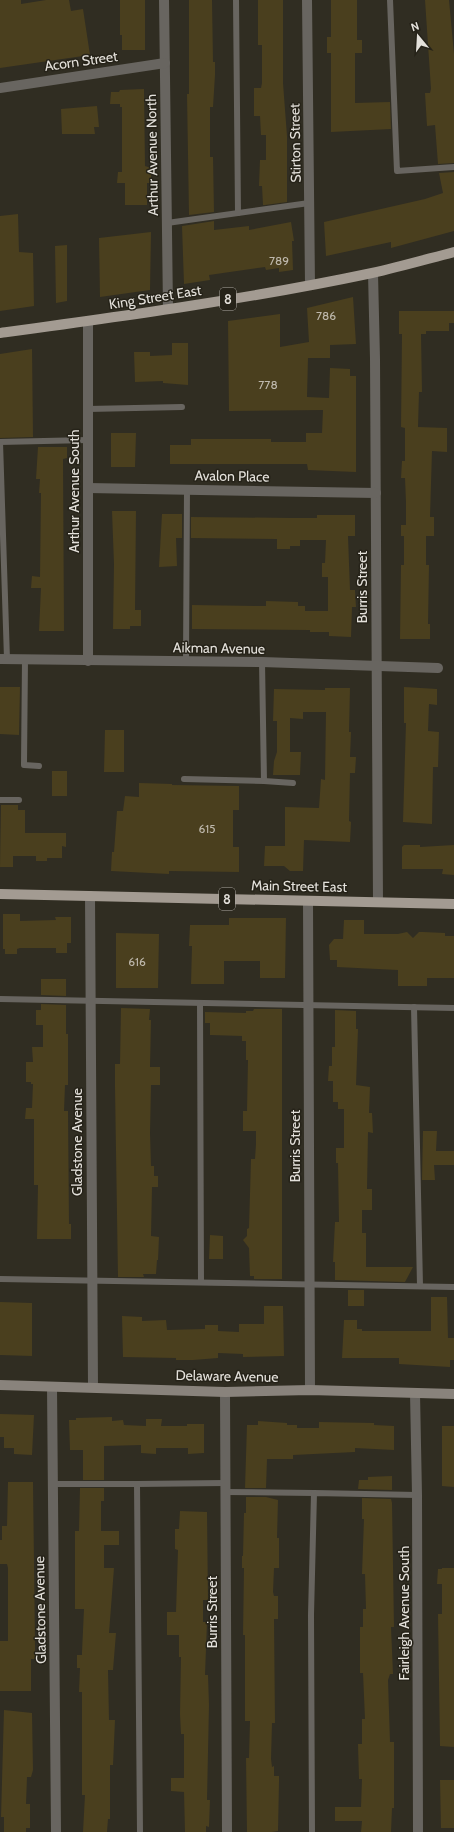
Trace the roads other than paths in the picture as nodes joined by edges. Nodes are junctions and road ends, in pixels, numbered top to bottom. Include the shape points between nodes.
1 (164, 0) edge
2 (236, 0) edge
3 (307, 0) edge
4 (390, 0) edge
5 (165, 63) junction
6 (0, 88) edge
7 (454, 168) edge
8 (309, 203) junction
9 (238, 214) junction
10 (167, 223) junction
11 (454, 252) edge
12 (373, 273) junction
13 (310, 285) junction
14 (168, 309) junction
15 (88, 321) junction
16 (0, 334) edge
17 (182, 407) dead end
18 (88, 410) junction
19 (88, 440) junction
20 (0, 442) edge
21 (88, 488) junction
22 (187, 490) junction
23 (376, 493) junction
24 (2, 564) edge
25 (3, 659) edge
26 (25, 659) junction
27 (88, 661) junction
28 (186, 662) junction
29 (262, 662) junction
30 (376, 667) junction
31 (438, 668) dead end
32 (39, 766) dead end
33 (184, 779) dead end
34 (264, 781) junction
35 (293, 783) dead end
36 (0, 800) edge
37 (19, 800) dead end
38 (0, 894) edge
39 (90, 896) junction
40 (308, 901) junction
41 (378, 902) junction
42 (454, 904) edge
43 (0, 999) edge
44 (91, 1001) junction
45 (200, 1003) junction
46 (308, 1005) junction
47 (414, 1007) junction
48 (454, 1008) edge
49 (0, 1279) edge
50 (92, 1280) junction
51 (201, 1282) junction
52 (310, 1284) junction
53 (420, 1286) junction
54 (454, 1287) edge
55 (0, 1385) edge
56 (52, 1387) junction
57 (93, 1387) junction
58 (310, 1390) junction
59 (225, 1392) junction
60 (415, 1393) junction
61 (454, 1394) edge
62 (53, 1484) junction
63 (137, 1484) junction
64 (225, 1487) junction
65 (314, 1493) junction
66 (417, 1495) junction
67 (56, 1832) edge
68 (140, 1832) edge
69 (227, 1832) edge
70 (312, 1832) edge
71 (418, 1832) edge

1 - 5 street, Arthur Avenue North
2 - 9 lane
3 - 8 street, Stirton Street
4 - 7 lane via 397,171
5 - 6 street, Acorn Street
5 - 10 street, Arthur Avenue North
8 - 9 lane
8 - 13 street, Stirton Street
9 - 10 lane
10 - 14 street, Arthur Avenue North
11 - 12 main road, King Street East / 8
12 - 13 main road, King Street East / 8
12 - 23 street, Burris Street
13 - 14 main road, King Street East / 8
14 - 15 main road, King Street East / 8
15 - 16 main road, King Street East / 8
15 - 18 street, Arthur Avenue South
17 - 18 lane
18 - 19 street, Arthur Avenue South
19 - 20 lane
19 - 21 street, Arthur Avenue South
20 - 24 lane
21 - 22 street, Avalon Place
21 - 27 street, Arthur Avenue South
22 - 23 street, Avalon Place
22 - 28 lane
23 - 30 street, Burris Street
24 - 25 lane
25 - 26 street, Aikman Avenue
26 - 27 street, Aikman Avenue
26 - 32 lane via 24,765
27 - 28 street, Aikman Avenue
28 - 29 street, Aikman Avenue
29 - 30 street, Aikman Avenue
29 - 34 lane
30 - 31 street, Aikman Avenue
30 - 41 street, Burris Street
33 - 34 lane
34 - 35 lane
36 - 37 lane
38 - 39 main road, Main Street East / 8
39 - 40 main road, Main Street East / 8
39 - 44 street, Gladstone Avenue
40 - 41 main road, Main Street East / 8
40 - 46 street, Burris Street
41 - 42 main road, Main Street East / 8
43 - 44 lane
44 - 45 lane
44 - 50 street, Gladstone Avenue
45 - 46 lane
45 - 51 lane
46 - 47 lane
46 - 52 street, Burris Street
47 - 48 lane
47 - 53 lane
49 - 50 lane
50 - 51 lane
50 - 57 street, Gladstone Avenue
51 - 52 lane
52 - 53 lane
52 - 58 street, Burris Street
53 - 54 lane
55 - 56 street, Delaware Avenue
56 - 57 street, Delaware Avenue
56 - 62 street, Gladstone Avenue
57 - 59 street, Delaware Avenue
58 - 59 street, Delaware Avenue
58 - 60 street, Delaware Avenue
59 - 64 street, Burris Street
60 - 61 street, Delaware Avenue
60 - 66 street, Fairleigh Avenue South
62 - 63 lane
62 - 67 street, Gladstone Avenue
63 - 64 lane
63 - 68 lane
64 - 65 lane
64 - 69 street, Burris Street
65 - 66 lane
65 - 70 lane via 310,1615
66 - 71 street, Fairleigh Avenue South

